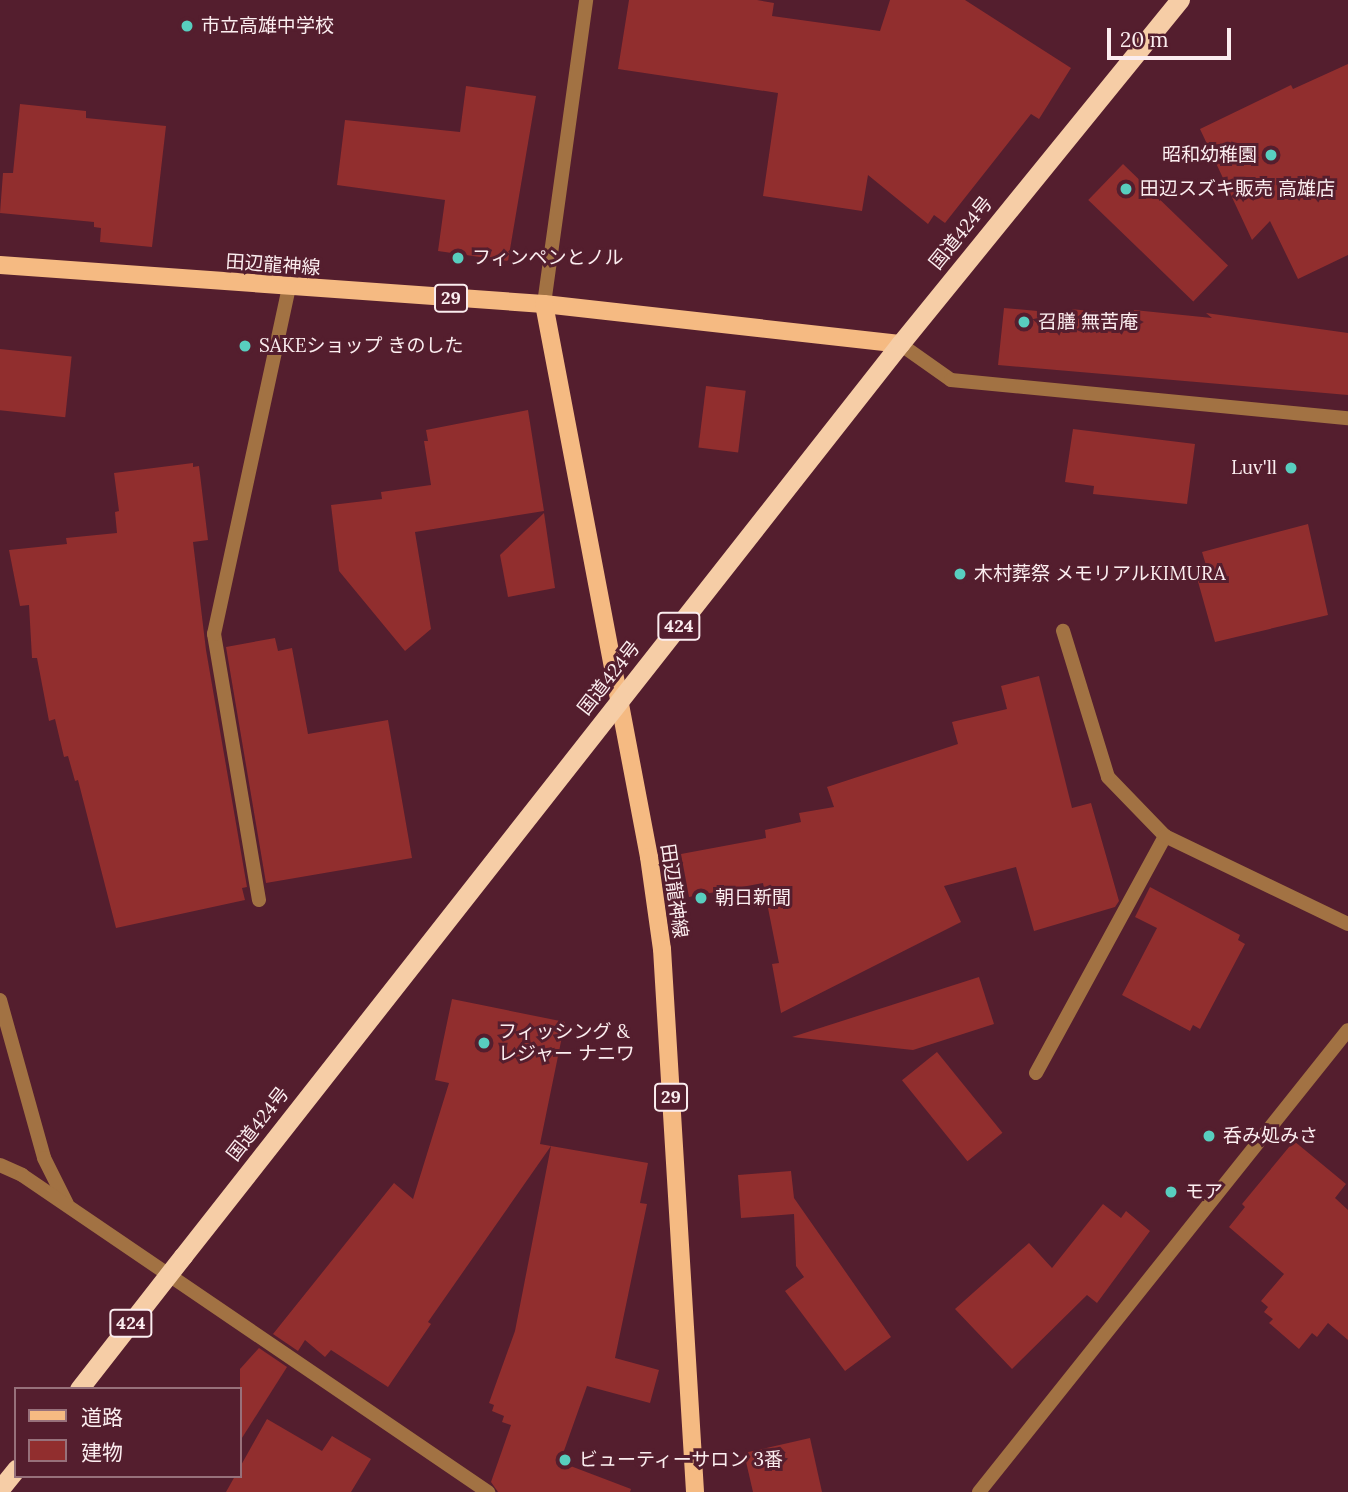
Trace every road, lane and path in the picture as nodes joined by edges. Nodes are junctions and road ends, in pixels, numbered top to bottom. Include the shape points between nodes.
1 (586, 0) edge
2 (1180, 0) edge
3 (0, 265) edge
4 (289, 287) junction
5 (544, 304) junction
6 (900, 344) junction
7 (1348, 418) edge
8 (1063, 631) dead end
9 (618, 705) junction
10 (1165, 836) junction
11 (259, 900) dead end
12 (1348, 924) edge
13 (0, 1000) edge
14 (1348, 1030) edge
15 (1036, 1073) dead end
16 (0, 1165) edge
17 (69, 1207) junction
18 (81, 1387) edge
19 (14, 1472) edge
20 (0, 1489) edge
21 (488, 1492) edge
22 (695, 1492) edge
23 (979, 1492) edge

1 - 5 street
2 - 6 highway, 国道424号 / 424
3 - 4 main road, 田辺龍神線 / 29
4 - 5 main road, 田辺龍神線 / 29
4 - 11 street via 214,634
5 - 6 main road, 田辺龍神線 / 29
5 - 9 main road, 田辺龍神線
6 - 7 street via 951,380
6 - 9 highway, 国道424号 / 424
8 - 10 street via 1108,778
9 - 18 highway, 国道424号 / 424, bridge
9 - 22 main road, 田辺龍神線 / 29 via 649,857 662,949
10 - 12 street
10 - 15 street
13 - 17 street via 44,1158
14 - 23 street
16 - 17 street
17 - 21 street
19 - 20 highway

